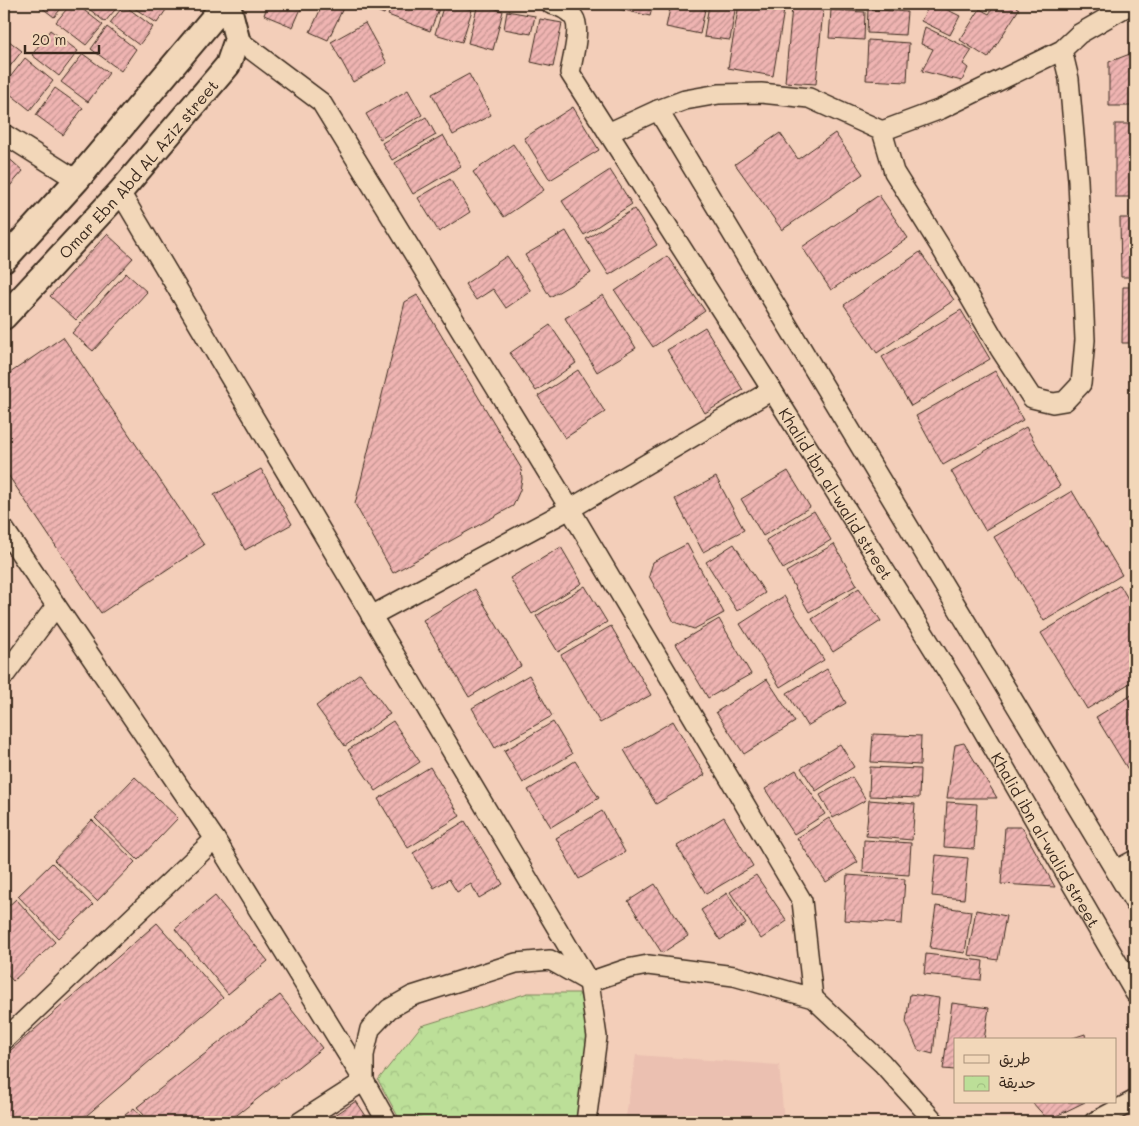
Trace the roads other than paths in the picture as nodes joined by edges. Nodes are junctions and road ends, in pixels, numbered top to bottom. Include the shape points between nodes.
1 (226, 4) edge
2 (551, 4) edge
3 (1131, 4) edge
4 (237, 39) junction
5 (1062, 50) junction
6 (658, 110) junction
7 (882, 131) junction
8 (608, 133) junction
9 (4, 134) edge
10 (77, 180) junction
11 (120, 192) junction
12 (4, 260) edge
13 (4, 317) edge
14 (772, 390) junction
15 (570, 509) junction
16 (4, 529) edge
17 (56, 606) junction
18 (371, 616) junction
19 (4, 676) edge
20 (215, 839) junction
21 (1135, 860) edge
22 (1116, 870) junction
23 (1135, 903) edge
24 (589, 982) junction
25 (1135, 993) edge
26 (812, 998) junction
27 (4, 1040) edge
28 (364, 1081) junction
29 (1135, 1100) edge
30 (300, 1122) edge
31 (387, 1122) edge
32 (586, 1122) edge
33 (935, 1122) edge
34 (1094, 1122) edge

1 - 4 street
1 - 10 street
2 - 8 street via 575,18 577,28 570,73
3 - 5 street via 1079,34
4 - 11 street, Omar Ebn Abd AL Aziz street via 228,64
4 - 15 street via 321,102
5 - 7 street via 941,109
5 - 7 street via 1069,79 1078,180 1085,340 1081,384 1065,400 1052,403 1032,398 894,172
6 - 7 street via 685,100 719,94 771,94 809,98
6 - 8 street
6 - 22 street
8 - 14 street
9 - 10 street
10 - 12 street
11 - 13 street, Omar Ebn Abd AL Aziz street
11 - 18 street
14 - 15 street, Khalid ibn al-walid street
14 - 25 street, Khalid ibn al-walid street via 966,702
15 - 18 street, Khalid ibn al-walid street
15 - 26 street via 802,901
16 - 17 street
17 - 19 street
17 - 20 street
18 - 24 street
20 - 27 street
20 - 28 street
21 - 22 street
22 - 23 street
24 - 26 street via 648,965 734,976
24 - 28 street via 550,960 516,962 412,996 389,1008 370,1028 364,1055
24 - 32 street via 598,1038
26 - 33 street via 882,1063
28 - 30 street
28 - 31 street
29 - 34 street

